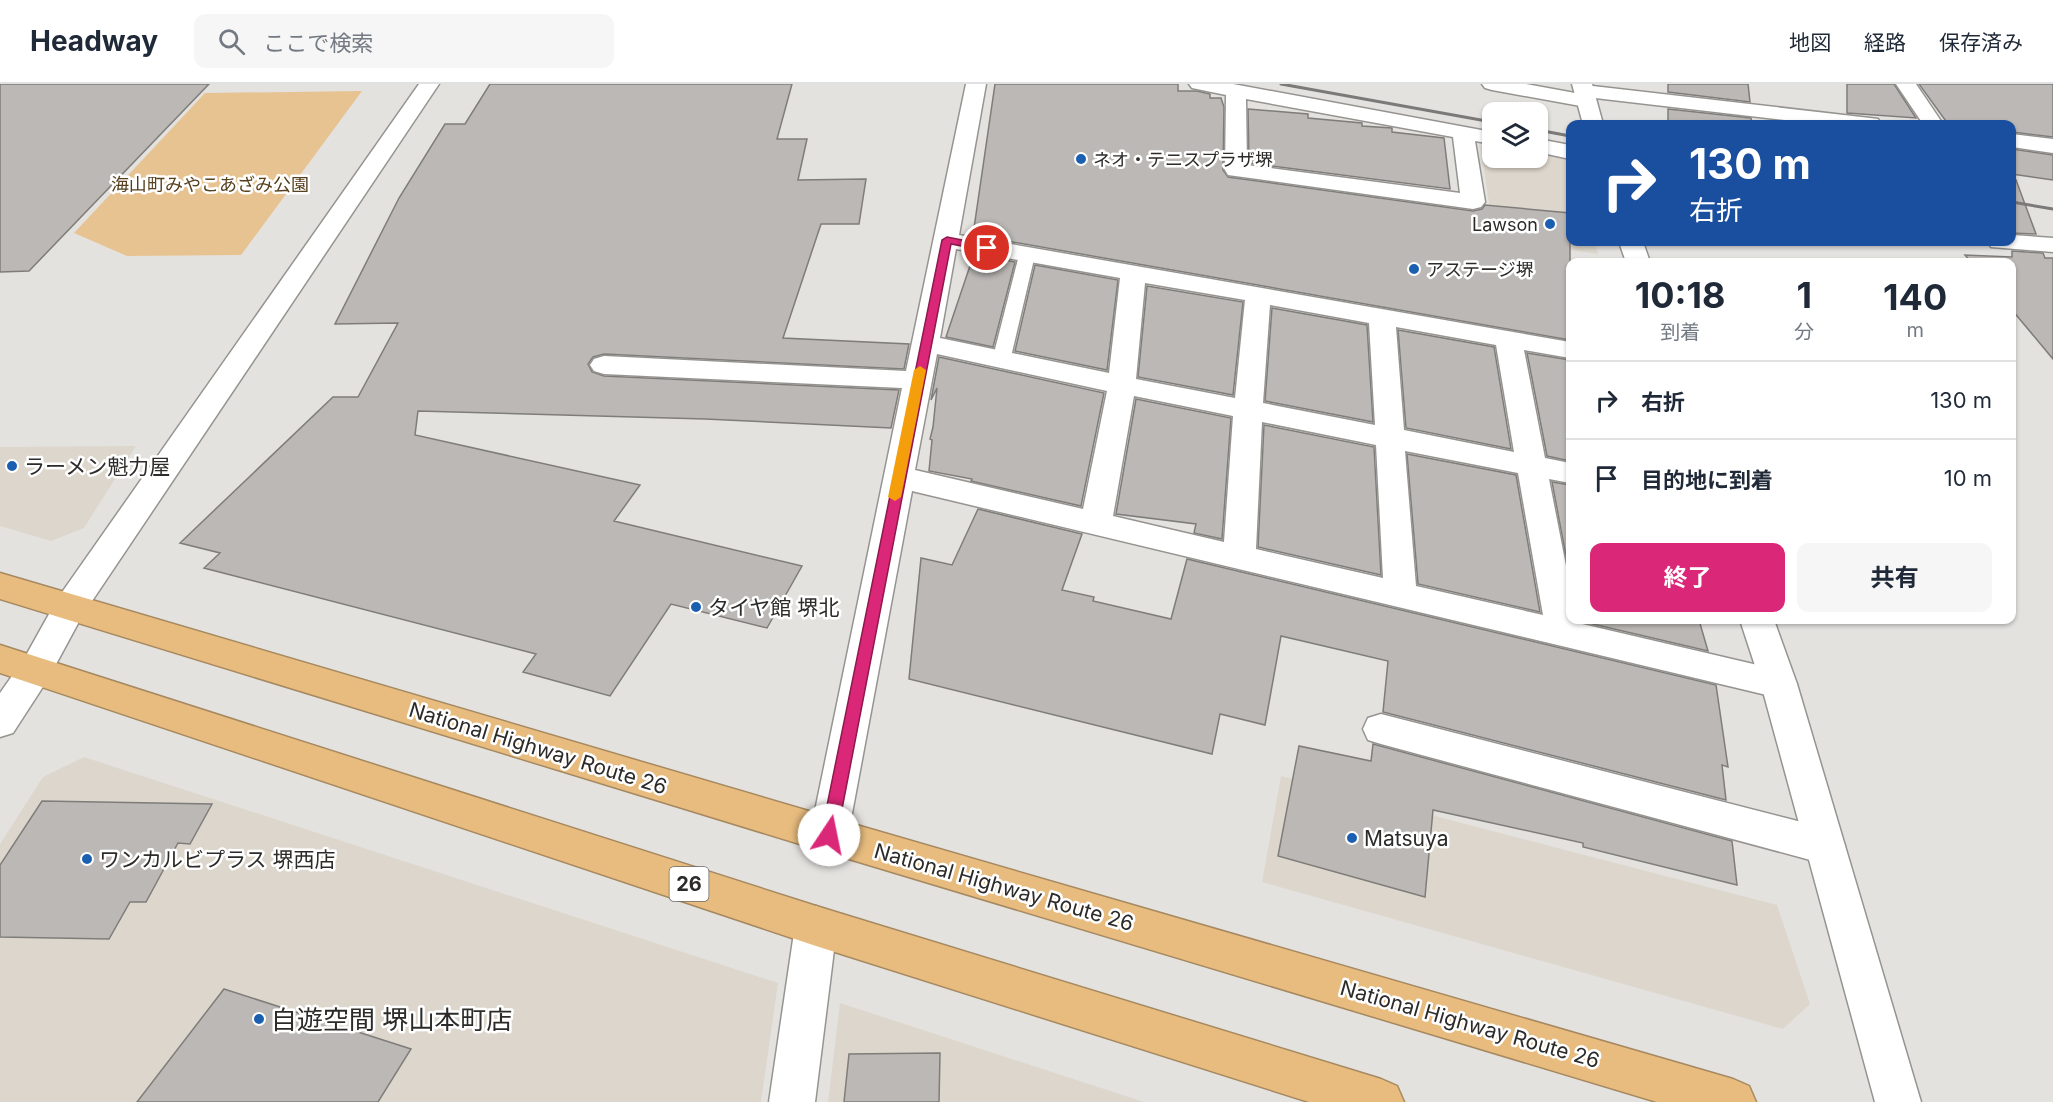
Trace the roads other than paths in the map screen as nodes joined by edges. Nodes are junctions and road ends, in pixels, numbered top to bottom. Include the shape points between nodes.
1 (429, 84) edge
2 (976, 84) edge
3 (1199, 84) edge
4 (1492, 84) edge
5 (1906, 84) edge
6 (1236, 92) junction
7 (1584, 92) edge
8 (1592, 120) edge
9 (1834, 120) edge
10 (1930, 120) edge
11 (1463, 133) junction
12 (1482, 136) edge
13 (2016, 141) edge
14 (2053, 146) edge
15 (1548, 148) edge
16 (1566, 151) edge
17 (947, 240) junction
18 (2016, 243) edge
19 (2053, 245) edge
20 (1027, 255) junction
21 (1133, 273) junction
22 (1258, 295) junction
23 (1382, 316) junction
24 (1508, 339) junction
25 (926, 343) junction
26 (1566, 349) edge
27 (1001, 361) junction
28 (604, 365) dead end
29 (918, 380) junction
30 (1122, 385) junction
31 (1248, 409) junction
32 (1392, 437) junction
33 (1532, 465) junction
34 (1566, 472) edge
35 (898, 477) junction
36 (1096, 525) junction
37 (1239, 558) junction
38 (0, 586) edge
39 (1400, 595) junction
40 (70, 607) junction
41 (1759, 624) edge
42 (1563, 634) junction
43 (18, 664) edge
44 (1779, 684) junction
45 (0, 722) edge
46 (1381, 729) dead end
47 (829, 835) junction
48 (1825, 846) junction
49 (816, 926) junction
50 (792, 1102) edge
51 (1381, 1102) edge
52 (1733, 1102) edge
53 (1898, 1102) edge

1 - 40 street
2 - 17 street
3 - 6 street
4 - 7 street
5 - 10 street
6 - 11 street
6 - 11 street via 1236,170 1473,202
7 - 8 street
7 - 9 street
11 - 12 street
13 - 14 street
15 - 16 street
17 - 20 street
17 - 25 street
18 - 19 street
20 - 21 street
20 - 27 lane
21 - 22 street
21 - 30 street
22 - 23 street
22 - 31 street
23 - 24 street
23 - 32 street
24 - 26 street
24 - 33 street
25 - 27 street
25 - 29 street
27 - 30 street
28 - 29 street
29 - 35 street
30 - 31 street
30 - 36 street
31 - 32 street
31 - 37 street
32 - 33 street
32 - 39 street
33 - 34 street
33 - 42 street
35 - 36 street
35 - 47 street
36 - 37 street
37 - 39 street
38 - 40 highway, National Highway Route 26
39 - 42 street
40 - 43 street
40 - 47 highway, National Highway Route 26
41 - 44 street
42 - 44 street
43 - 45 street
43 - 49 highway, 26
44 - 48 street
46 - 48 street
47 - 52 highway, National Highway Route 26
48 - 53 street
49 - 50 street
49 - 51 highway, 26

